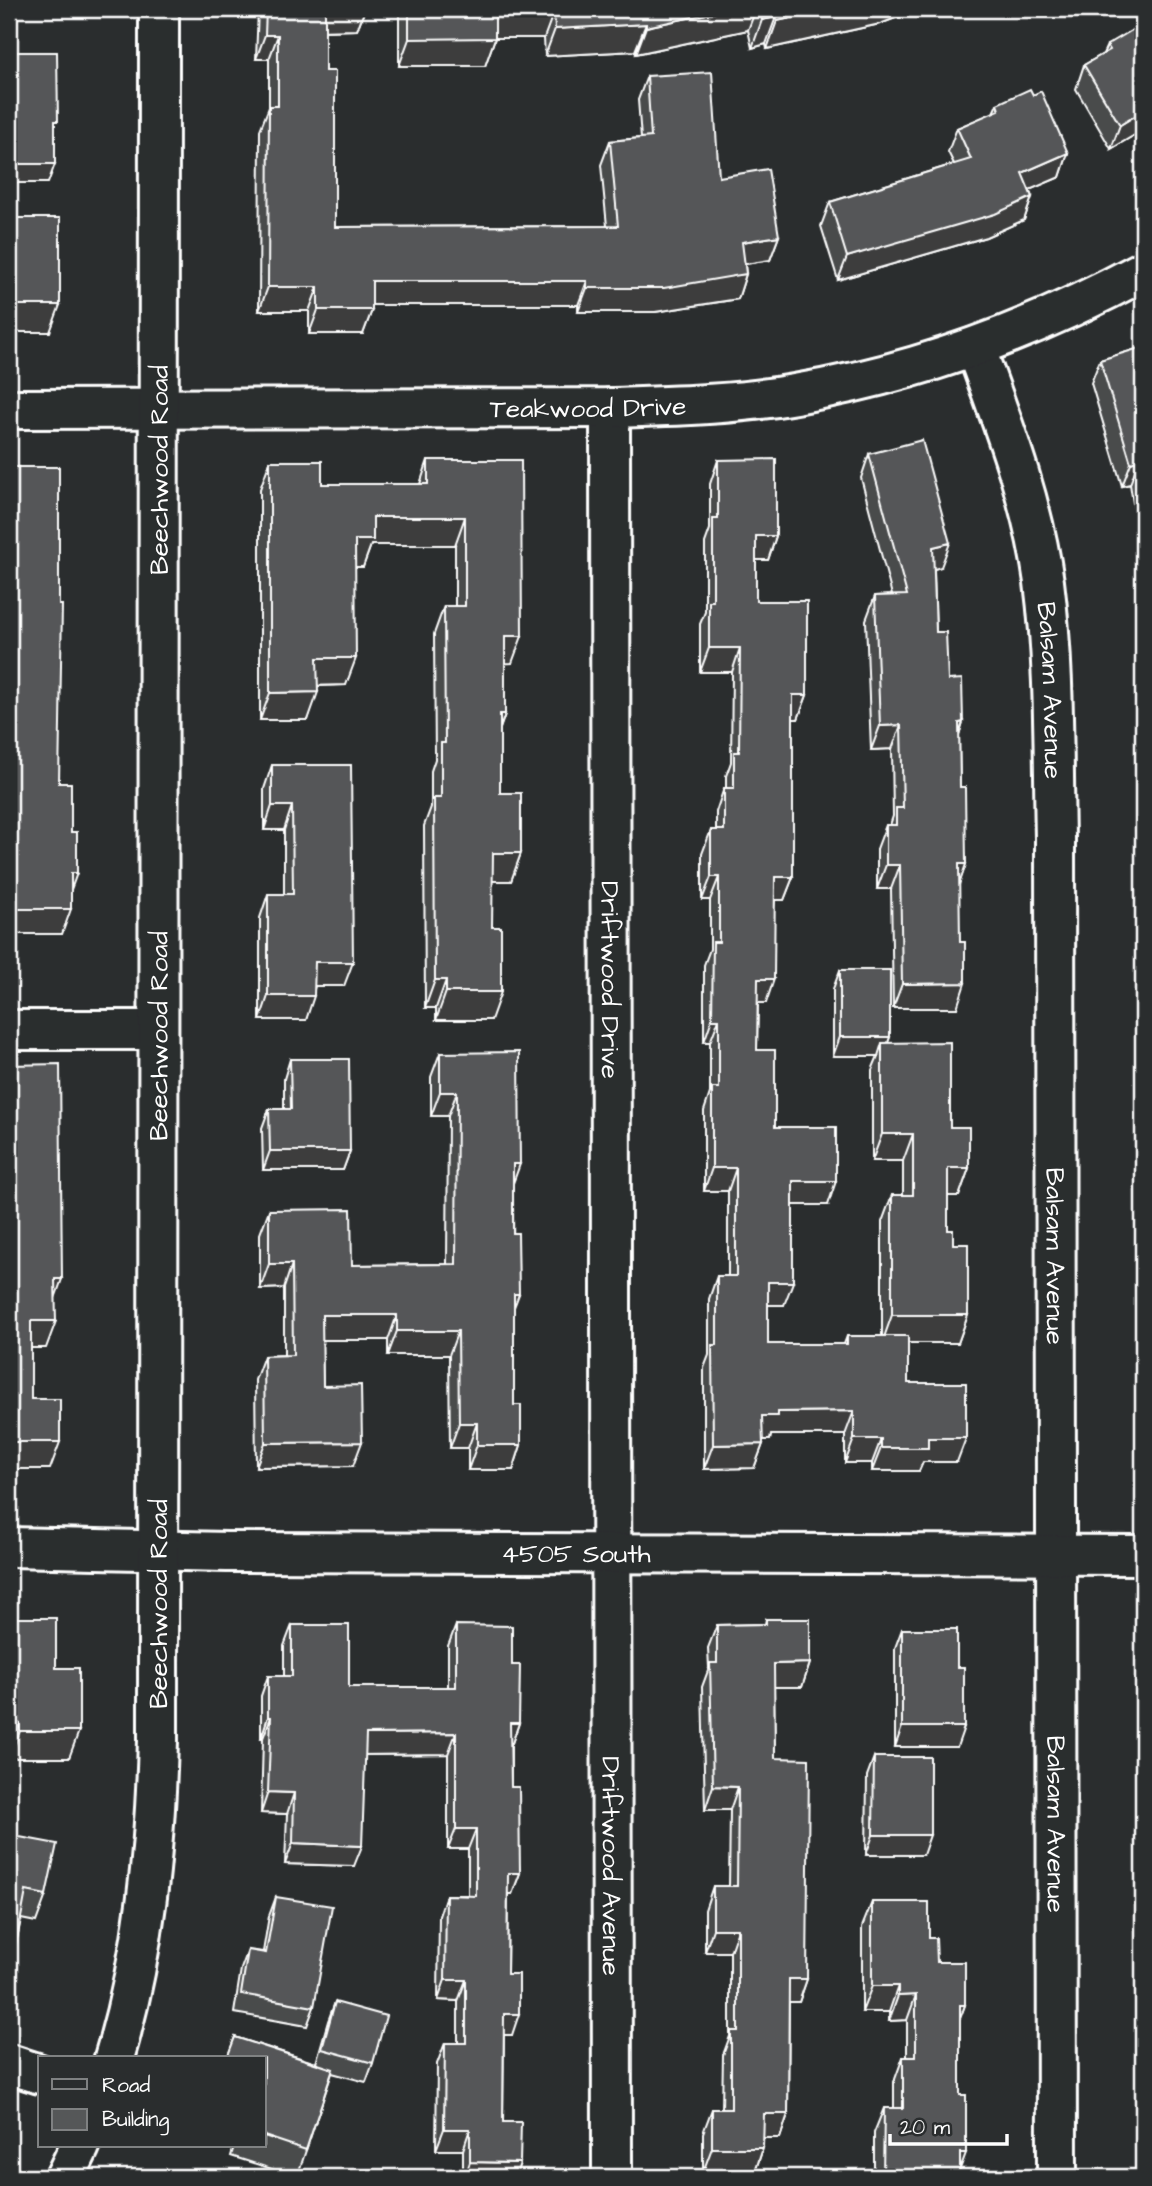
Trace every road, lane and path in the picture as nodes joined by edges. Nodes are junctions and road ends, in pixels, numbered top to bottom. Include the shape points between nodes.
1 (159, 9) edge
2 (1143, 271) edge
3 (975, 347) junction
4 (158, 408) junction
5 (610, 408) junction
6 (9, 409) edge
7 (9, 1030) edge
8 (158, 1030) junction
9 (9, 1548) edge
10 (159, 1549) junction
11 (610, 1554) junction
12 (1054, 1555) junction
13 (1143, 1555) edge
14 (115, 2056) edge
15 (9, 2064) edge
16 (38, 2073) edge
17 (79, 2148) edge
18 (65, 2177) edge
19 (612, 2177) edge
20 (1057, 2177) edge

1 - 4 street, Beechwood Road
2 - 3 street, Teakwood Drive via 1084,302
3 - 5 street, Teakwood Drive via 794,394 702,405
3 - 12 street, Balsam Avenue via 1028,504 1043,580 1051,658
4 - 5 street, Teakwood Drive
4 - 6 street, Teakwood Drive
4 - 8 street, Beechwood Road
5 - 11 street, Driftwood Drive
7 - 8 street
8 - 10 street, Beechwood Road
9 - 10 street, 4505 South
10 - 11 street, 4505 South
10 - 14 street, Beechwood Road via 156,1832 145,1924
11 - 12 street, 4505 South
11 - 19 street, Driftwood Avenue
12 - 13 street, 4505 South
12 - 20 street, Balsam Avenue
15 - 16 street
17 - 18 street

